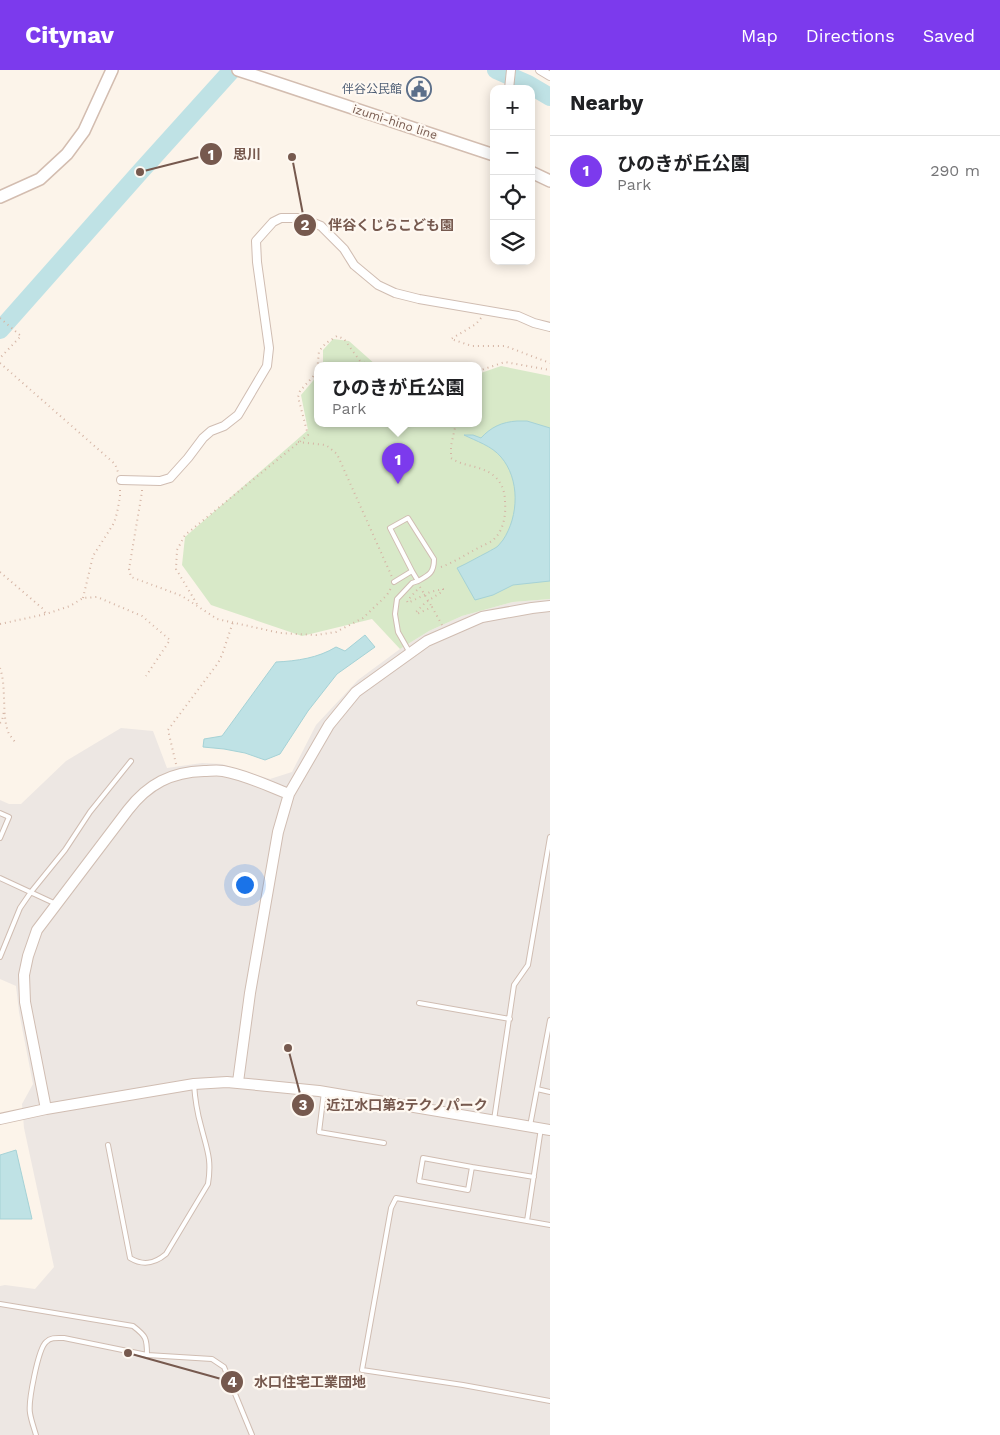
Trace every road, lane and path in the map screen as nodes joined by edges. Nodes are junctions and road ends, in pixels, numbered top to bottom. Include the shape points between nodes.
1 (112, 70) edge
2 (238, 70) edge
3 (511, 70) edge
4 (540, 70) edge
5 (550, 76) edge
6 (509, 85) edge
7 (490, 154) edge
8 (535, 174) edge
9 (550, 181) edge
10 (0, 197) edge
11 (488, 311) junction
12 (0, 318) edge
13 (550, 327) edge
14 (0, 358) edge
15 (318, 362) edge
16 (362, 362) edge
17 (0, 363) edge
18 (550, 363) edge
19 (550, 370) edge
20 (482, 371) edge
21 (314, 375) edge
22 (455, 427) edge
23 (298, 442) junction
24 (121, 480) junction
25 (139, 480) junction
26 (441, 567) dead end
27 (412, 571) junction
28 (0, 572) edge
29 (418, 581) junction
30 (394, 582) junction
31 (425, 595) junction
32 (83, 598) junction
33 (428, 601) junction
34 (199, 606) junction
35 (432, 606) junction
36 (550, 606) edge
37 (46, 614) junction
38 (233, 622) junction
39 (0, 624) edge
40 (443, 627) dead end
41 (410, 653) junction
42 (0, 668) edge
43 (146, 676) dead end
44 (5, 706) junction
45 (0, 723) edge
46 (16, 744) dead end
47 (131, 761) dead end
48 (179, 774) junction
49 (289, 794) junction
50 (0, 813) edge
51 (550, 837) edge
52 (0, 838) edge
53 (0, 878) edge
54 (30, 892) junction
55 (56, 904) junction
56 (0, 957) edge
57 (419, 1003) dead end
58 (510, 1019) junction
59 (550, 1020) edge
60 (238, 1082) junction
61 (194, 1084) junction
62 (537, 1090) junction
63 (324, 1092) junction
64 (550, 1092) edge
65 (46, 1109) junction
66 (0, 1119) edge
67 (494, 1120) junction
68 (530, 1126) junction
69 (545, 1129) edge
70 (384, 1143) dead end
71 (108, 1146) dead end
72 (472, 1167) junction
73 (534, 1178) junction
74 (527, 1221) junction
75 (550, 1224) edge
76 (0, 1304) edge
77 (147, 1355) junction
78 (550, 1401) edge
79 (36, 1435) edge
80 (252, 1435) edge

1 - 10 main road via 84,131 67,154 40,179
2 - 7 main road, izumi-hino line
3 - 6 street
4 - 5 street
8 - 9 main road
11 - 13 street via 518,316
11 - 18 path via 476,324 451,339 472,346 505,346
11 - 25 street via 395,293 378,285 354,265 344,249 321,226 301,218 281,218 256,241 268,348 267,366 238,415 203,438 170,478
12 - 14 path via 22,336
15 - 16 path via 319,351 337,336 344,339
17 - 24 path via 115,464
19 - 20 path via 505,362
21 - 23 path via 298,397 308,435
22 - 26 path via 451,458 495,476 502,484 506,510 495,539
23 - 30 path via 326,445 337,454
23 - 34 path via 185,535 177,550 176,569
24 - 25 street
24 - 32 path via 114,523 94,556
25 - 34 path via 142,492 129,569 131,577 182,596
27 - 29 lane
27 - 29 lane via 390,528 408,518 434,559 429,575
27 - 30 lane
28 - 37 path
29 - 41 lane via 397,599 395,614 398,632
30 - 38 path via 387,595 363,618 336,632 316,635 280,633
31 - 31 path via 408,603 407,601 419,589
31 - 33 path
31 - 33 path via 444,591
32 - 37 path
32 - 43 path via 97,597 142,616 170,640
33 - 35 path
33 - 35 path via 417,614
34 - 38 path via 217,618
35 - 40 path
36 - 41 street via 482,617 427,640
37 - 39 path
38 - 48 path via 218,663 168,730
41 - 49 street via 356,692 329,725
42 - 44 path
44 - 45 path
44 - 46 path via 9,733
47 - 54 lane
48 - 49 street via 222,771
48 - 55 street via 149,788 137,798
49 - 60 street via 278,832
50 - 52 lane via 9,817
51 - 58 lane via 528,965 514,985
53 - 54 lane
54 - 55 lane
54 - 56 lane
55 - 65 street via 37,930 24,975 25,1002
57 - 58 lane
58 - 67 lane
59 - 62 lane
60 - 61 street
60 - 63 street
61 - 65 street
61 - 71 lane via 196,1106 210,1156 208,1184 166,1254 158,1261 140,1264 130,1258
62 - 64 lane
62 - 68 lane
63 - 67 street
63 - 70 lane via 319,1132
65 - 66 street
67 - 68 street
68 - 69 street
69 - 73 lane
72 - 72 lane via 468,1190 419,1181 423,1158
72 - 73 lane
73 - 74 lane
74 - 75 lane
74 - 78 lane via 396,1198 362,1370
76 - 77 lane via 133,1326 147,1341
77 - 79 lane via 64,1338 45,1342 40,1351 29,1411
77 - 80 lane via 212,1359 224,1367

